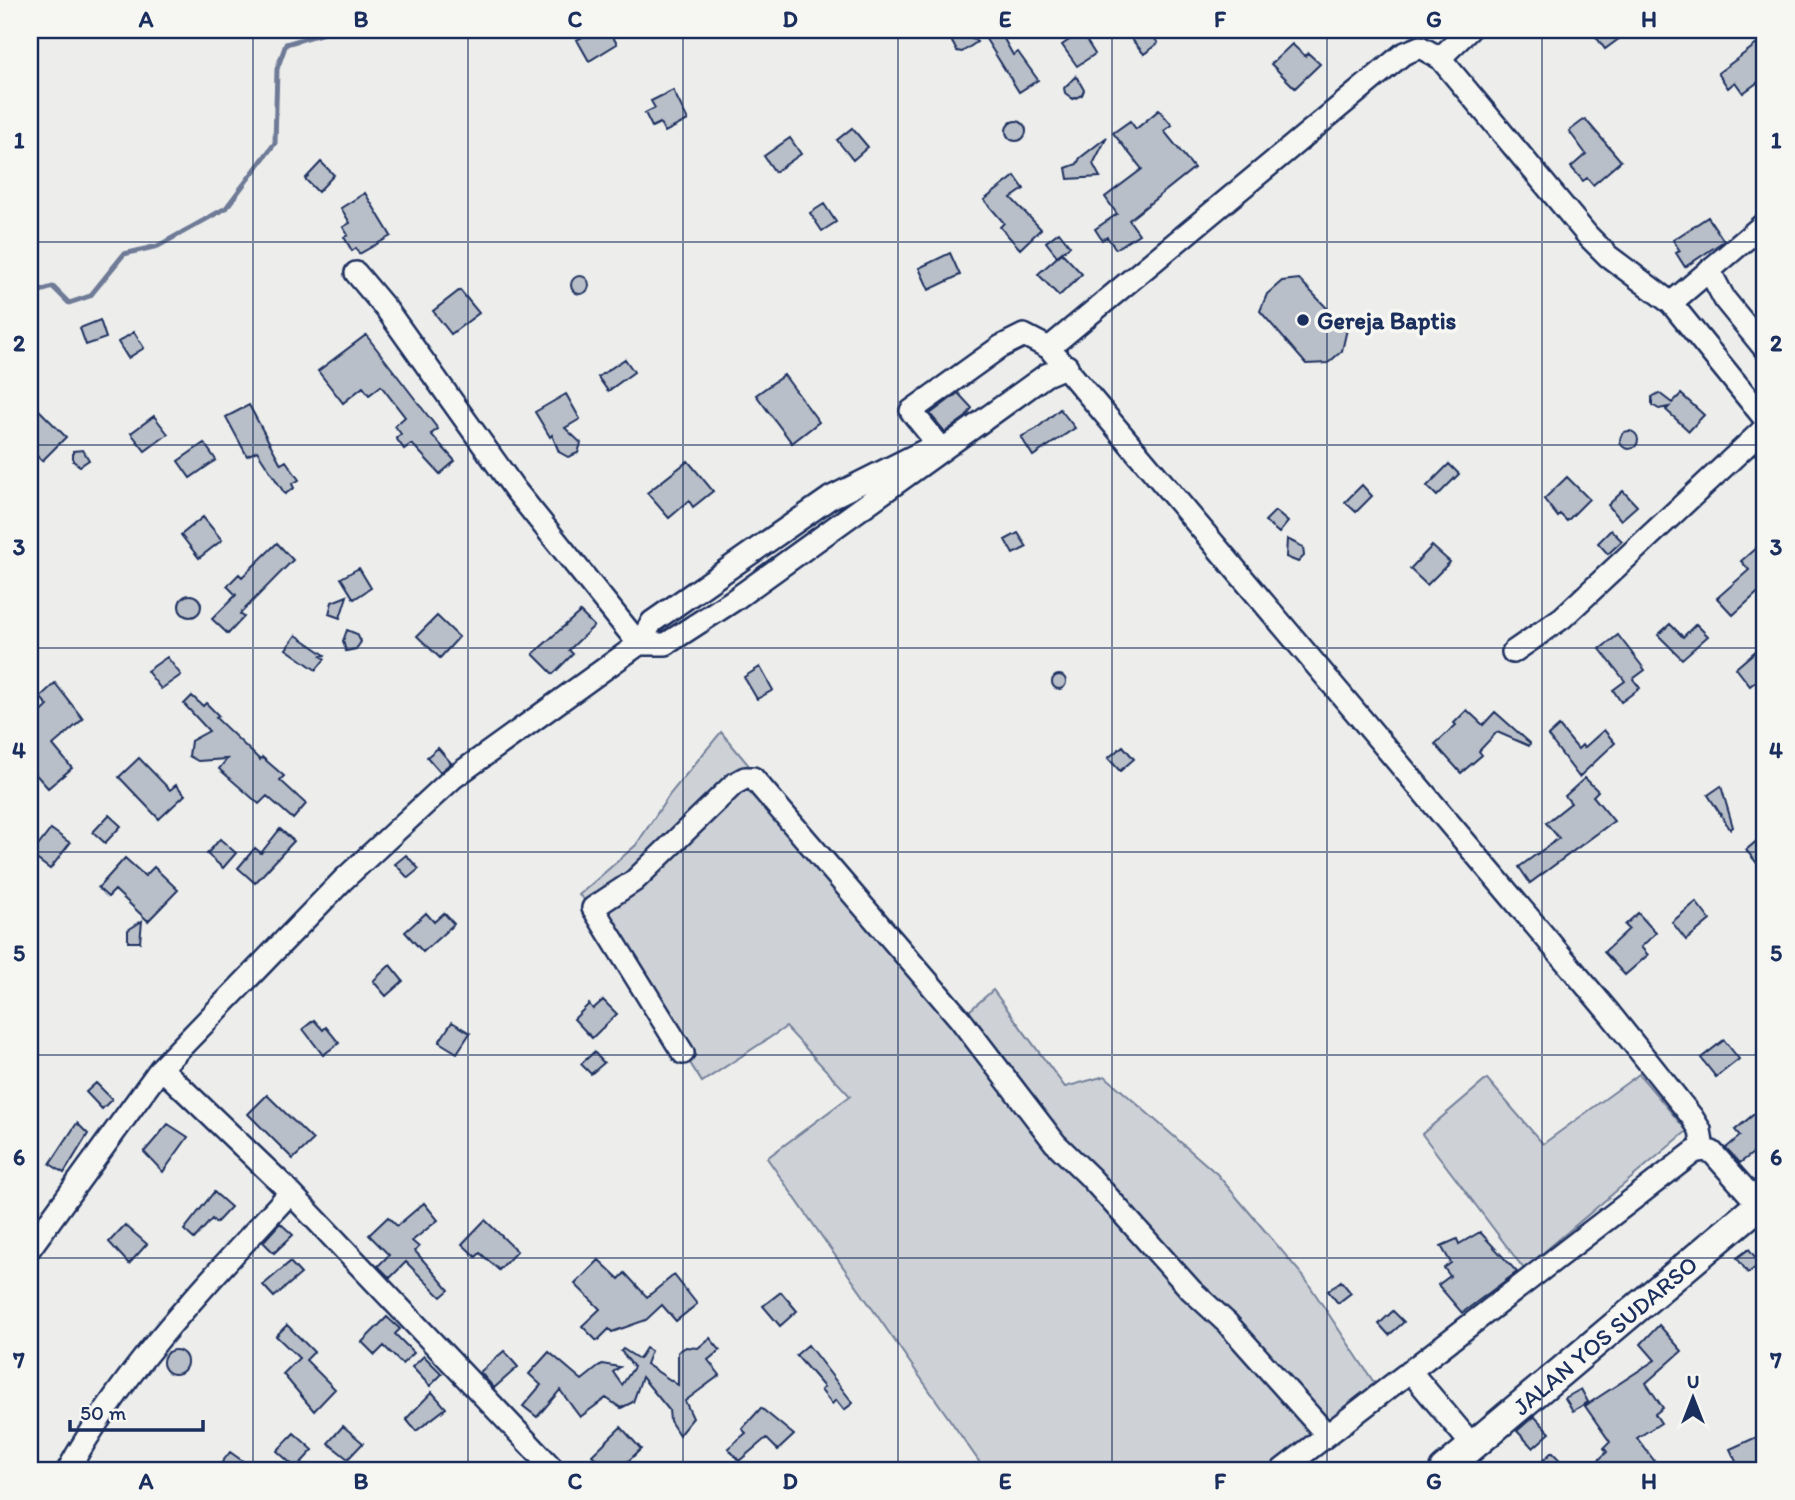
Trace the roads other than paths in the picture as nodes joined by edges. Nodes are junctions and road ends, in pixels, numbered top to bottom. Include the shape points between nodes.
1 (1469, 30) edge
2 (1440, 58) junction
3 (1765, 223) edge
4 (1709, 270) junction
5 (356, 273) dead end
6 (1671, 303) junction
7 (1049, 348) junction
8 (1765, 349) edge
9 (1067, 366) junction
10 (1765, 419) edge
11 (1765, 428) edge
12 (639, 644) junction
13 (1513, 652) dead end
14 (683, 1053) dead end
15 (161, 1068) junction
16 (1703, 1150) junction
17 (290, 1193) junction
18 (1762, 1203) edge
19 (30, 1248) edge
20 (1410, 1371) junction
21 (1327, 1435) junction
22 (1473, 1446) junction
23 (68, 1470) edge
24 (554, 1470) edge
25 (1282, 1470) edge
26 (1444, 1470) edge

1 - 2 street
2 - 6 street via 1588,236
2 - 7 street via 1420,47 1403,54
3 - 4 street
4 - 6 street
4 - 8 street via 1725,300
5 - 12 street via 516,491
6 - 10 street
7 - 9 street
7 - 12 street via 1024,335 911,411 938,444 830,499 652,622
9 - 12 street via 1032,384 734,600 666,644
9 - 16 street via 1611,1014 1692,1117
11 - 13 street via 1562,618
12 - 15 street via 453,778 342,880
14 - 21 street via 593,908 634,881 734,784 753,778 960,1019 1055,1143
15 - 17 street
15 - 19 street
16 - 18 street via 1712,1152
16 - 20 street via 1653,1181
17 - 23 street via 170,1323
17 - 24 street
18 - 22 main road, JALAN YOS SUDARSO
20 - 21 street
20 - 22 street
21 - 25 street
22 - 26 main road, JALAN YOS SUDARSO

